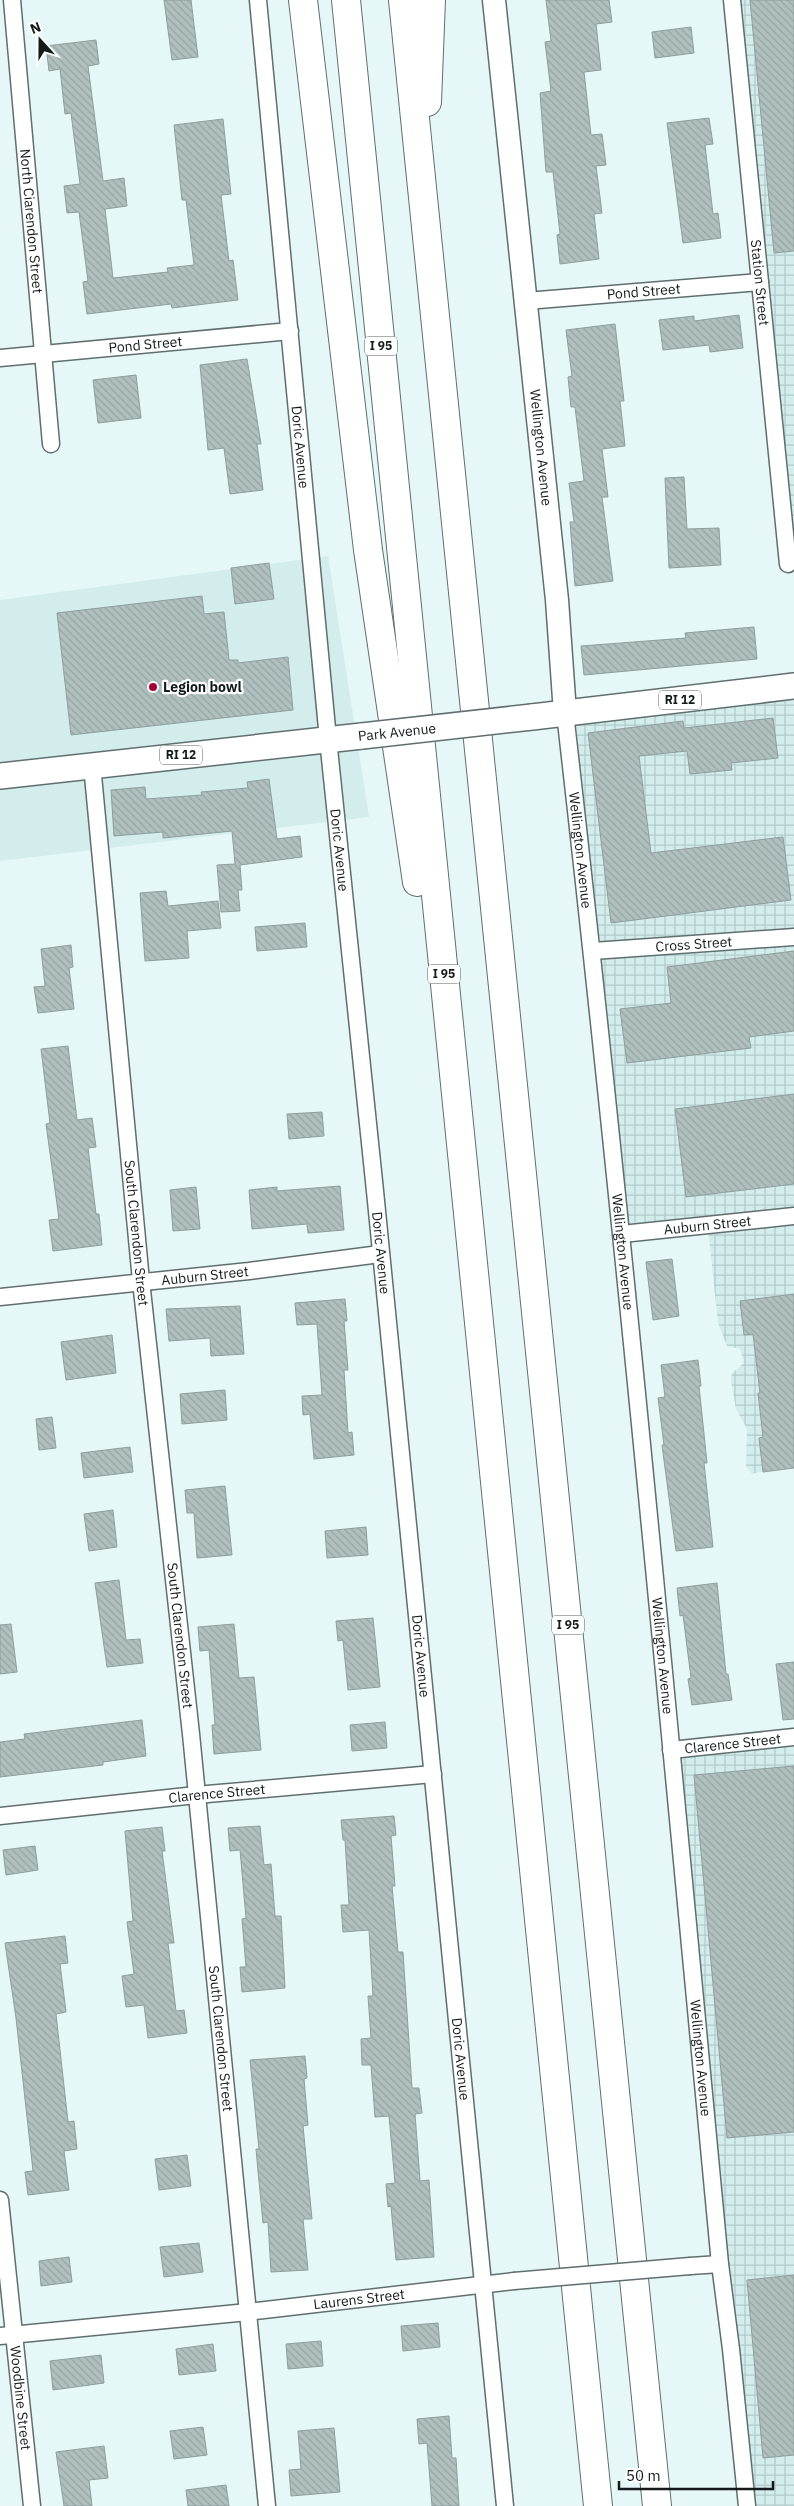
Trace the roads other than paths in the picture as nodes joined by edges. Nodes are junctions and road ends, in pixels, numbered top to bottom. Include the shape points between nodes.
1 (12, 0) edge
2 (258, 0) edge
3 (293, 0) edge
4 (303, 0) edge
5 (346, 0) edge
6 (403, 0) edge
7 (431, 0) edge
8 (494, 0) edge
9 (732, 0) edge
10 (424, 201) junction
11 (760, 282) junction
12 (336, 287) junction
13 (526, 301) junction
14 (290, 331) junction
15 (44, 354) junction
16 (0, 358) edge
17 (51, 444) dead end
18 (788, 564) dead end
19 (794, 686) edge
20 (565, 713) junction
21 (328, 739) junction
22 (92, 765) junction
23 (0, 776) edge
24 (794, 937) edge
25 (593, 951) junction
26 (794, 1216) edge
27 (622, 1234) junction
28 (380, 1254) junction
29 (473, 1254) junction
30 (142, 1281) junction
31 (0, 1296) edge
32 (794, 1737) edge
33 (672, 1750) junction
34 (433, 1774) junction
35 (196, 1795) junction
36 (0, 1816) edge
37 (0, 2200) edge
38 (720, 2264) junction
39 (482, 2284) junction
40 (248, 2312) junction
41 (7, 2335) edge
42 (32, 2506) edge
43 (267, 2506) edge
44 (505, 2506) edge
45 (598, 2506) edge
46 (657, 2506) edge
47 (747, 2506) edge

1 - 15 street, North Ciarendon Street
2 - 14 street, Doric Avenue
3 - 12 highway
4 - 12 highway
5 - 29 highway, I 95
6 - 10 highway, I 95
7 - 10 highway
8 - 13 street, Wellington Avenue
9 - 11 street, Station Street
10 - 46 highway, I 95
11 - 13 street, Pond Street
11 - 18 street, Station Street
12 - 29 highway via 373,585
13 - 20 street, Wellington Avenue via 557,600
14 - 15 street, Pond Street
14 - 21 street, Doric Avenue
15 - 16 street, Pond Street
15 - 17 street, North Ciarendon Street
19 - 20 main road, Park Avenue / RI 12
20 - 21 main road, Park Avenue / RI 12, bridge
20 - 25 street, Wellington Avenue
21 - 22 main road, Park Avenue / RI 12
21 - 28 street, Doric Avenue
22 - 23 main road, Park Avenue / RI 12
22 - 30 street, South Clarendon Street
24 - 25 street, Cross Street
25 - 27 street, Wellington Avenue
26 - 27 street, Auburn Street
27 - 33 street, Wellington Avenue
28 - 30 street, Auburn Street
28 - 34 street, Doric Avenue
29 - 45 highway, I 95
30 - 31 street, Auburn Street
30 - 35 street, South Clarendon Street
32 - 33 street, Clarence Street
33 - 38 street, Wellington Avenue
34 - 35 street, Clarence Street
34 - 39 street, Doric Avenue
35 - 36 street, Clarence Street
35 - 40 street, South Clarendon Street
37 - 41 street, Woodbine Street
38 - 39 street, Laurens Street, bridge
38 - 47 street, Wellington Avenue via 732,2349
39 - 40 street, Laurens Street
39 - 44 street, Doric Avenue
40 - 41 street, Laurens Street
40 - 43 street, South Clarendon Street
41 - 42 street, Woodbine Street

